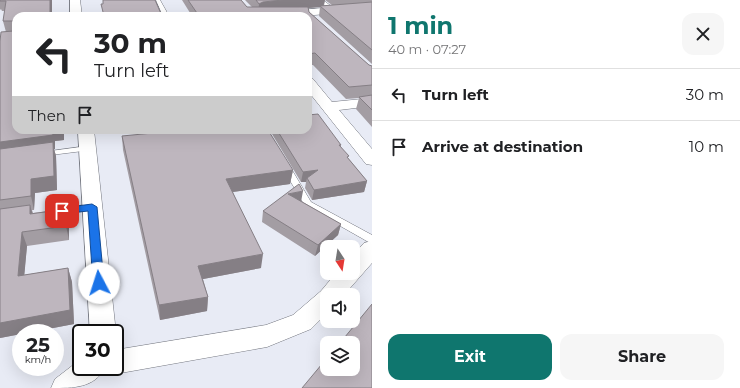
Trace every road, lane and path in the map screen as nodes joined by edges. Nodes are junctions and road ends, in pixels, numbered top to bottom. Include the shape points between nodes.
1 (74, 0) edge
2 (158, 0) edge
3 (320, 0) edge
4 (372, 7) edge
5 (332, 10) junction
6 (76, 12) edge
7 (164, 12) edge
8 (305, 12) edge
9 (312, 19) edge
10 (317, 24) edge
11 (312, 87) edge
12 (372, 102) edge
13 (329, 107) junction
14 (87, 139) edge
15 (36, 154) edge
16 (280, 158) edge
17 (372, 160) edge
18 (92, 207) junction
19 (46, 213) edge
20 (372, 240) edge
21 (372, 249) edge
22 (360, 262) edge
23 (344, 280) edge
24 (336, 288) edge
25 (320, 305) edge
26 (102, 324) edge
27 (124, 360) edge
28 (80, 376) edge
29 (65, 388) edge

1 - 6 street
2 - 7 lane
3 - 5 lane
4 - 5 street
5 - 8 street
9 - 10 street
11 - 13 street
12 - 13 street
13 - 17 street
14 - 15 lane
14 - 18 street
16 - 20 lane via 308,204
18 - 19 lane
18 - 26 street
21 - 22 street
23 - 24 street
25 - 27 street via 302,322 267,336
28 - 29 street

